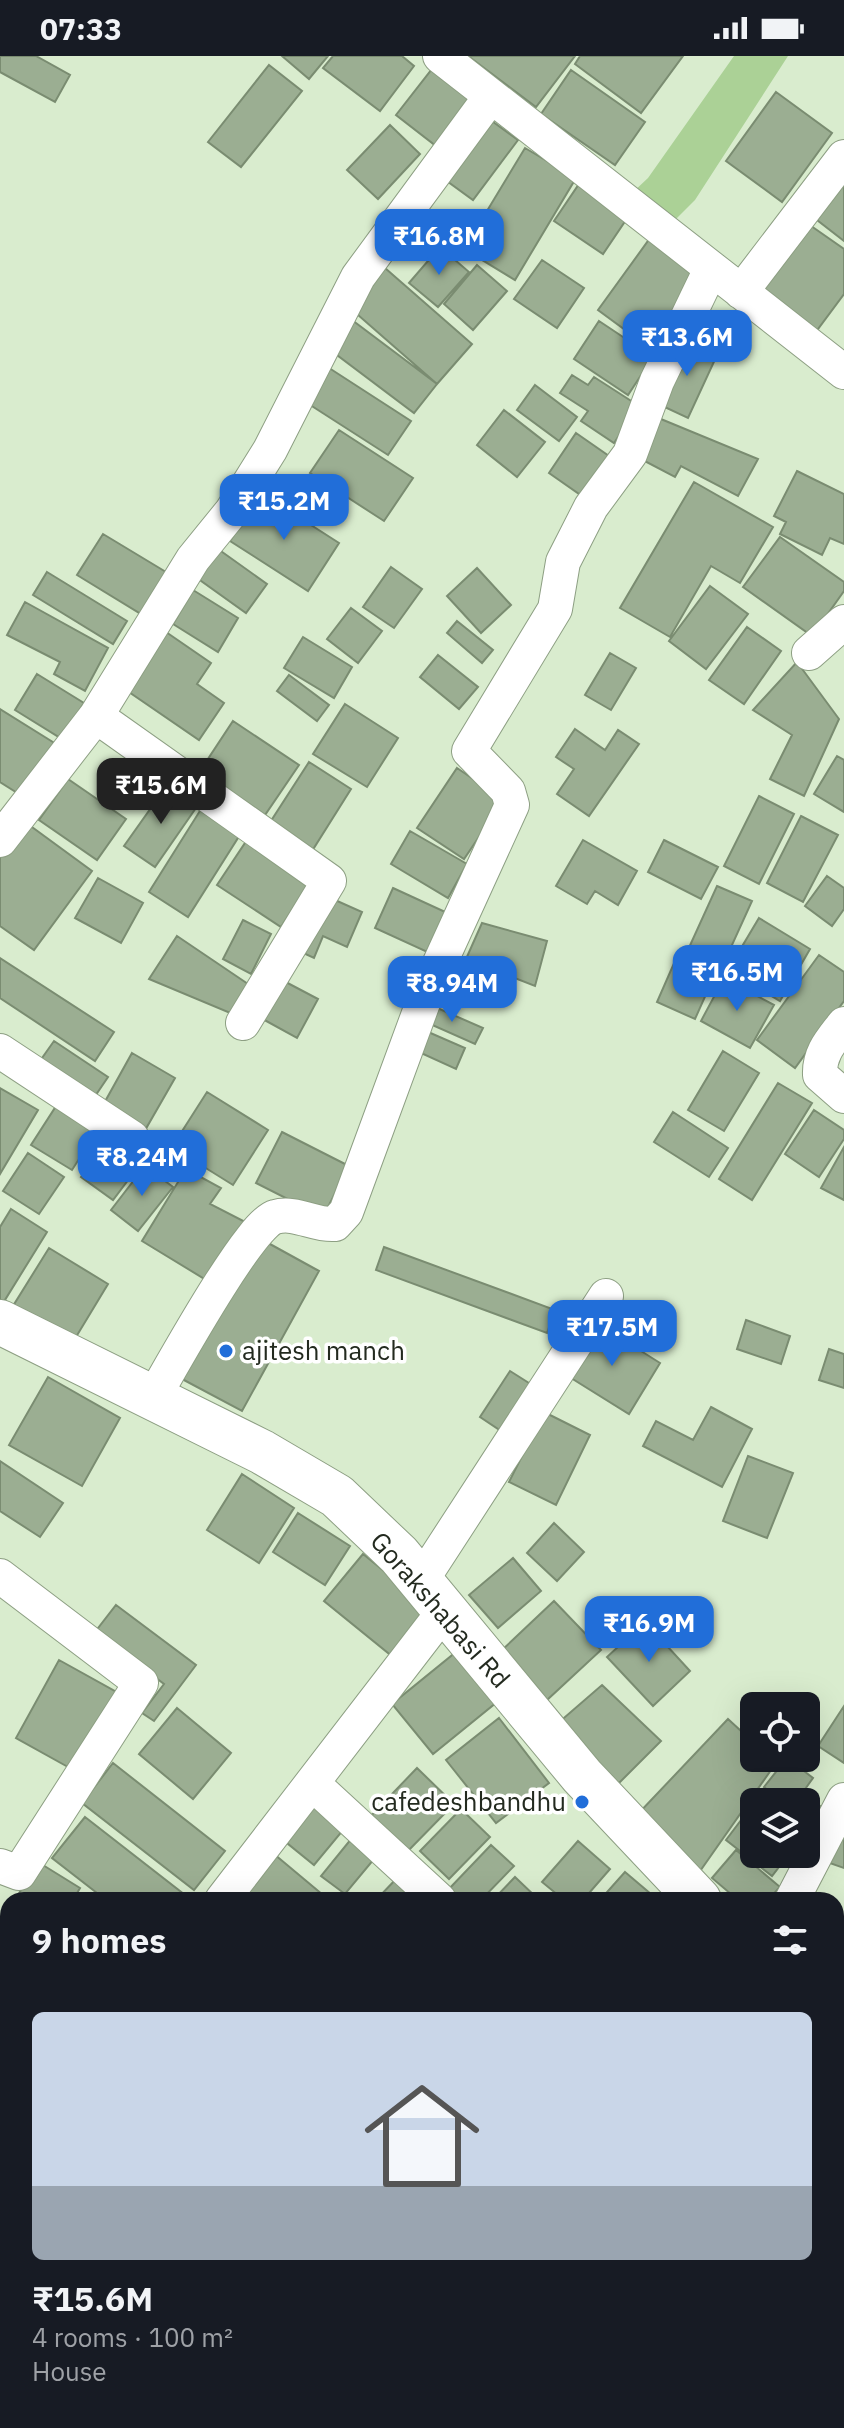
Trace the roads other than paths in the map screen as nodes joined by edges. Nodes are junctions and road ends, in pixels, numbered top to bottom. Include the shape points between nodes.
1 (440, 56) edge
2 (491, 96) junction
3 (844, 157) edge
4 (711, 269) junction
5 (741, 292) junction
6 (844, 372) edge
7 (844, 622) edge
8 (809, 653) dead end
9 (96, 716) junction
10 (0, 840) edge
11 (243, 1023) dead end
12 (844, 1024) edge
13 (0, 1051) edge
14 (844, 1096) edge
15 (132, 1138) dead end
16 (606, 1296) dead end
17 (0, 1322) edge
18 (153, 1398) junction
19 (0, 1576) edge
20 (433, 1595) junction
21 (313, 1784) junction
22 (844, 1800) edge
23 (0, 1866) edge
24 (228, 1892) edge
25 (430, 1892) edge
26 (691, 1892) edge
27 (796, 1892) edge

1 - 2 street
2 - 4 street
2 - 9 street via 358,277 270,450 232,511 193,559
3 - 5 street
4 - 5 street
4 - 18 street via 657,381 630,454 591,507 563,562 555,609 469,751 508,791 512,805 428,989 346,1212 335,1224 274,1217 261,1227
5 - 6 street
7 - 8 street
9 - 10 street
9 - 11 street via 329,881
12 - 14 street via 819,1063 820,1075
13 - 15 street
16 - 20 street
17 - 18 street, Gorakshabasi Rd
18 - 20 street, Gorakshabasi Rd via 337,1496
19 - 23 street via 141,1683 19,1873
20 - 21 street
20 - 26 street, Gorakshabasi Rd via 582,1776
21 - 24 street
21 - 25 street
22 - 27 street

